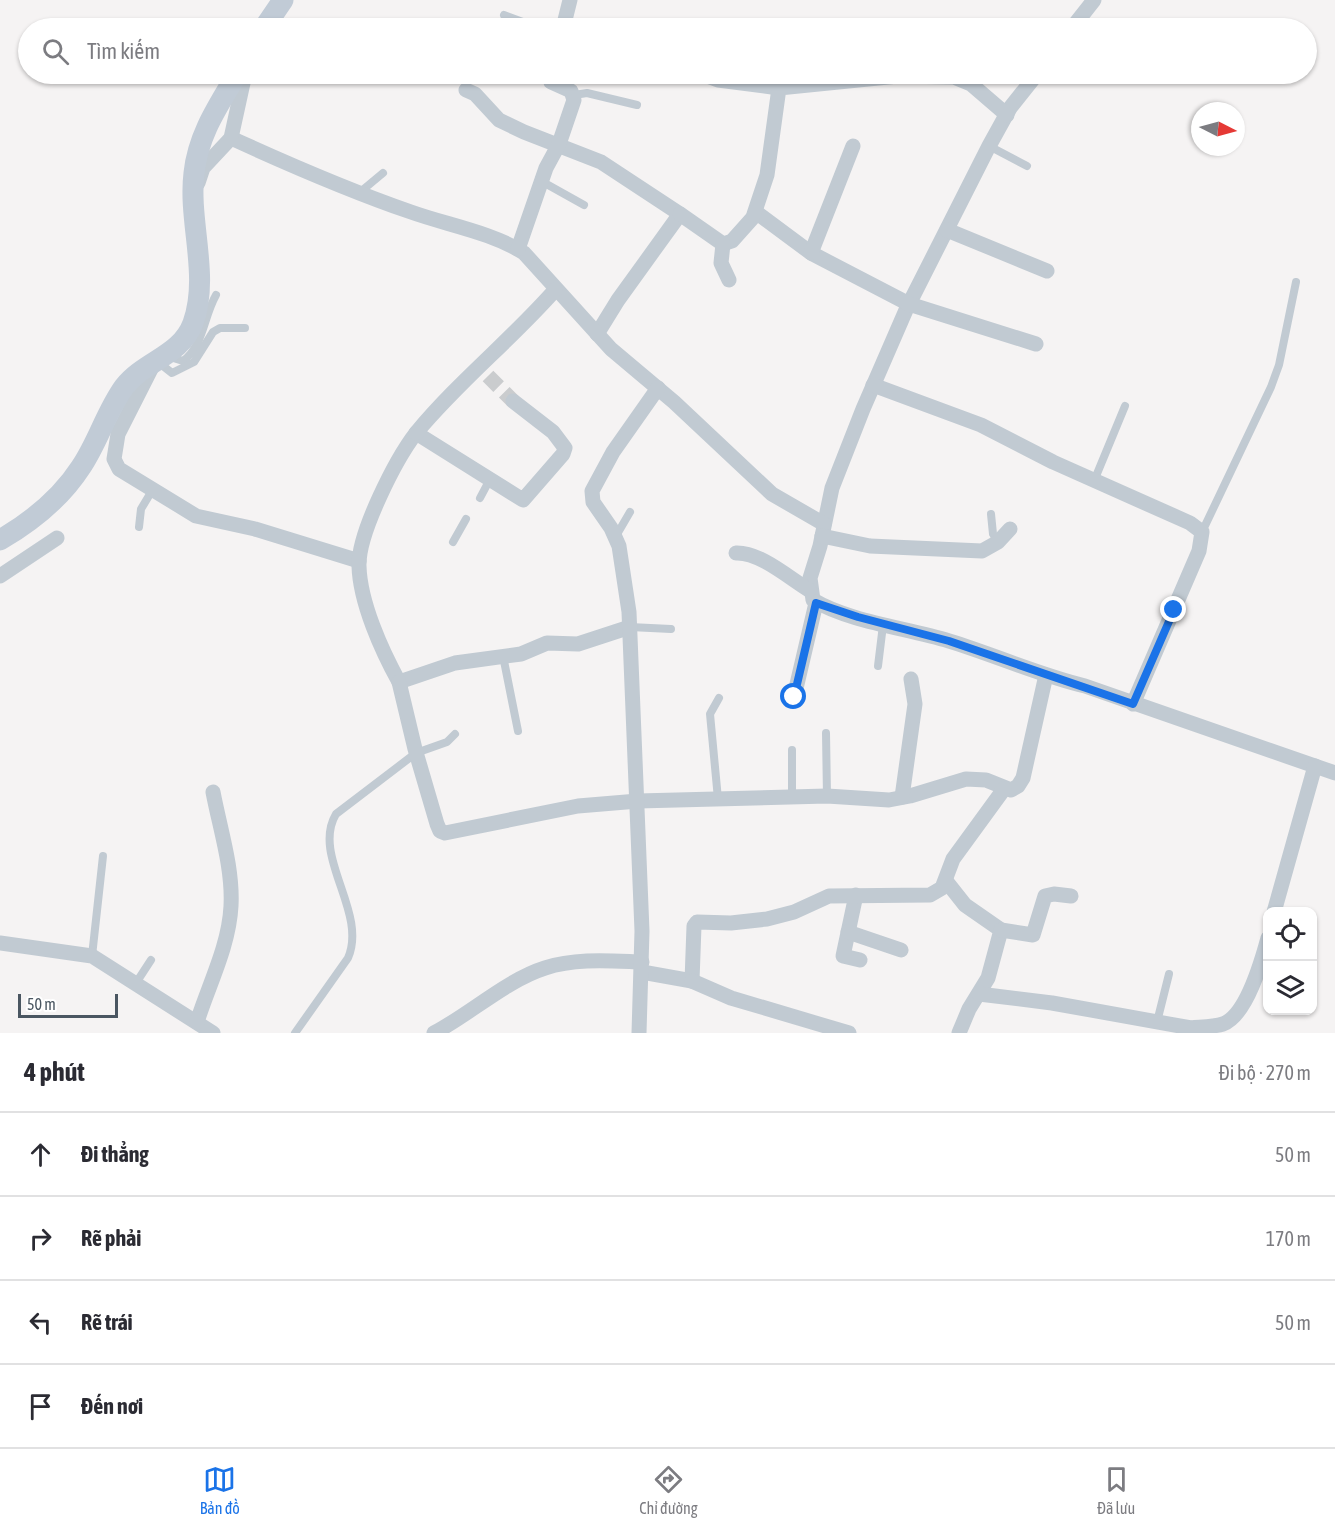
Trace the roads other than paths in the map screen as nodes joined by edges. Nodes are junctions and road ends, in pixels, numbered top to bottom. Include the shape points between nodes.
1 (283, 0) edge
2 (570, 0) edge
3 (1094, 0) edge
4 (504, 15) dead end
5 (271, 18) edge
6 (512, 18) edge
7 (566, 18) edge
8 (1080, 18) edge
9 (231, 84) edge
10 (243, 84) edge
11 (555, 84) edge
12 (748, 84) edge
13 (819, 84) edge
14 (971, 84) edge
15 (1030, 84) edge
16 (779, 88) junction
17 (466, 90) dead end
18 (574, 95) junction
19 (637, 105) dead end
20 (1007, 115) junction
21 (231, 138) junction
22 (559, 144) junction
23 (853, 146) dead end
24 (990, 146) junction
25 (1027, 166) dead end
26 (383, 173) dead end
27 (541, 181) junction
28 (359, 193) junction
29 (195, 199) junction
30 (584, 205) dead end
31 (680, 214) junction
32 (754, 214) junction
33 (947, 230) junction
34 (723, 244) junction
35 (518, 249) junction
36 (811, 253) junction
37 (1047, 271) dead end
38 (729, 280) dead end
39 (1296, 282) dead end
40 (555, 290) junction
41 (216, 295) dead end
42 (909, 304) junction
43 (245, 328) dead end
44 (597, 334) junction
45 (1036, 344) dead end
46 (159, 360) junction
47 (873, 385) junction
48 (658, 388) junction
49 (513, 401) tunnel mouth
50 (1125, 406) dead end
51 (103, 427) junction
52 (416, 433) junction
53 (114, 453) junction
54 (489, 481) junction
55 (1094, 481) junction
56 (153, 489) junction
57 (480, 498) dead end
58 (630, 512) dead end
59 (991, 514) dead end
60 (466, 519) dead end
61 (139, 527) dead end
62 (1010, 529) dead end
63 (823, 530) junction
64 (1202, 532) junction
65 (615, 537) junction
66 (57, 538) dead end
67 (0, 540) edge
68 (453, 542) dead end
69 (998, 542) junction
70 (736, 553) dead end
71 (359, 561) junction
72 (0, 576) edge
73 (813, 596) junction
74 (884, 623) junction
75 (630, 627) junction
76 (671, 629) dead end
77 (503, 656) junction
78 (878, 666) dead end
79 (1046, 675) junction
80 (911, 679) dead end
81 (399, 682) junction
82 (794, 697) dead end
83 (719, 698) dead end
84 (1133, 704) junction
85 (518, 731) dead end
86 (826, 733) dead end
87 (455, 734) dead end
88 (792, 750) dead end
89 (416, 753) junction
90 (1315, 766) junction
91 (1335, 773) edge
92 (1004, 789) junction
93 (213, 792) dead end
94 (827, 796) junction
95 (792, 797) junction
96 (902, 797) junction
97 (638, 801) junction
98 (718, 801) junction
99 (103, 856) dead end
100 (946, 880) junction
101 (856, 895) junction
102 (1071, 896) dead end
103 (1275, 907) edge
104 (1001, 930) junction
105 (848, 932) junction
106 (0, 943) edge
107 (901, 950) dead end
108 (92, 956) junction
109 (1263, 956) edge
110 (151, 960) dead end
111 (860, 960) dead end
112 (642, 967) junction
113 (1169, 974) dead end
114 (692, 981) junction
115 (136, 983) junction
116 (979, 994) junction
117 (197, 1022) junction
118 (1157, 1022) junction
119 (1221, 1029) edge
120 (213, 1033) edge
121 (295, 1033) edge
122 (434, 1033) edge
123 (639, 1033) edge
124 (849, 1033) edge
125 (960, 1033) edge

1 - 5 street
2 - 7 street
3 - 8 street
4 - 6 lane
9 - 29 street via 205,128 194,175
10 - 21 street
11 - 18 street
12 - 16 street
13 - 16 street
14 - 20 street
15 - 20 street
16 - 32 street via 767,175
17 - 22 street via 475,94 499,120
18 - 19 lane via 587,93
18 - 22 street
20 - 24 street
21 - 28 street
21 - 29 street via 203,168
22 - 27 street
22 - 31 street via 601,162
23 - 36 street
24 - 25 lane
24 - 33 street
26 - 28 lane
27 - 30 lane
27 - 35 street
28 - 35 street
29 - 46 street via 198,284 193,322 184,341
31 - 34 street
31 - 44 street
32 - 34 street via 732,241
32 - 36 street via 761,215
33 - 37 street
33 - 42 street
34 - 38 street via 722,263
35 - 40 street
36 - 42 street
39 - 64 lane via 1271,387
40 - 44 street
40 - 52 street via 483,372
41 - 46 lane via 193,353 183,361
42 - 45 street
42 - 47 street
43 - 46 lane via 220,327 195,362 172,373
44 - 48 street
46 - 51 street via 125,386
46 - 53 street via 130,406
47 - 55 street via 981,425
47 - 63 street via 846,449
48 - 63 street via 772,494
48 - 65 street via 592,491 593,502
49 - 54 street via 553,432 565,448 523,500
50 - 55 lane
51 - 53 street
51 - 67 street via 81,468 54,499 22,528
52 - 54 street
52 - 71 street via 387,481
53 - 56 street via 119,469
54 - 57 lane
55 - 64 street via 1190,523
56 - 61 lane via 141,509
56 - 71 street via 196,516 255,529
58 - 65 lane
59 - 69 lane
60 - 68 lane
62 - 69 street
63 - 69 street via 870,546 982,551
63 - 73 street via 811,574
64 - 84 street via 1199,551
65 - 75 street via 624,567
66 - 72 street
70 - 73 street via 761,560
71 - 81 street via 373,625
73 - 74 street
73 - 82 street
74 - 78 lane
74 - 79 street
75 - 76 lane
75 - 77 street via 578,644 548,643 521,654
75 - 97 street
77 - 81 street via 455,663
77 - 85 lane
79 - 84 street
79 - 92 street via 1023,778 1018,786
80 - 96 street via 915,704
81 - 89 street
83 - 98 lane via 710,714
84 - 90 street
86 - 94 lane
87 - 89 lane via 447,742
88 - 95 lane
89 - 97 street via 440,831 446,833 578,806
89 - 121 lane via 336,814 331,823 329,837 350,909 353,945
90 - 91 street
90 - 103 street
92 - 96 street via 986,780 966,779
92 - 100 street via 953,859
93 - 117 street via 231,879 231,907 221,956
94 - 95 street
94 - 96 street via 889,800
95 - 98 street
97 - 98 street
97 - 112 street
99 - 108 lane
100 - 101 street via 942,888 930,895
100 - 104 street via 965,905
101 - 105 street
101 - 114 street via 828,896 794,912 766,919 697,922
102 - 104 street via 1045,896 1033,934
104 - 116 street via 988,978
105 - 107 street
105 - 111 street via 843,956
106 - 108 street
108 - 115 street
109 - 119 street via 1250,991
110 - 115 lane
112 - 114 street
112 - 122 street via 583,962 543,968
112 - 123 street
113 - 118 lane
114 - 124 street via 731,998
115 - 117 street
116 - 118 street
116 - 125 street
117 - 120 street
118 - 119 street

